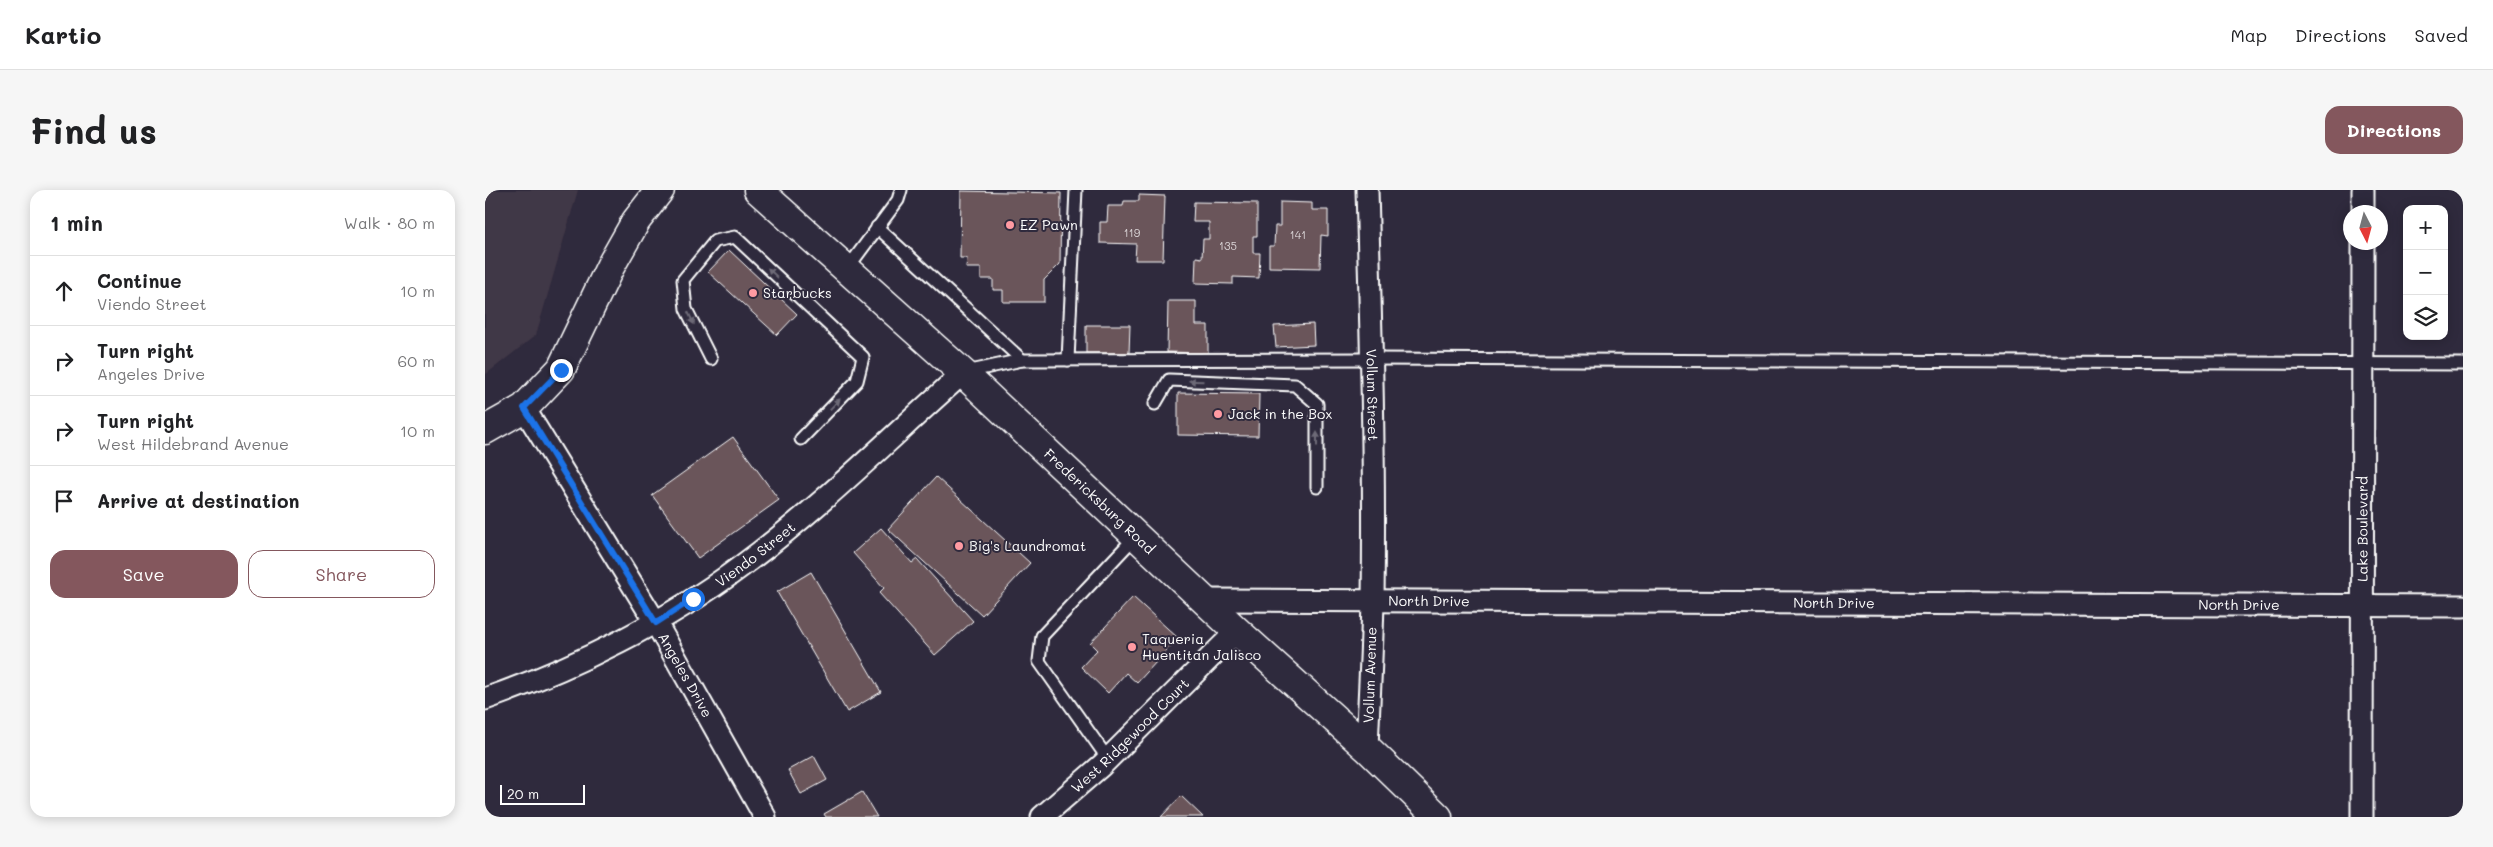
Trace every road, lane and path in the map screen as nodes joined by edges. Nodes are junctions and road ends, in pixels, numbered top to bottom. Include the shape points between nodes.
1 (660, 190) edge
2 (758, 190) edge
3 (901, 190) edge
4 (1075, 190) edge
5 (1367, 190) edge
6 (2363, 190) edge
7 (2363, 205) edge
8 (877, 227) junction
9 (2363, 250) edge
10 (847, 269) junction
11 (711, 359) dead end
12 (1372, 359) junction
13 (1022, 360) junction
14 (1068, 360) junction
15 (2363, 364) junction
16 (2463, 364) edge
17 (963, 373) junction
18 (1155, 404) dead end
19 (524, 408) junction
20 (485, 430) edge
21 (801, 439) dead end
22 (1317, 487) dead end
23 (1136, 536) junction
24 (1204, 600) junction
25 (1373, 601) junction
26 (2363, 605) junction
27 (2463, 606) edge
28 (656, 623) junction
29 (1237, 631) junction
30 (485, 699) edge
31 (1367, 748) junction
32 (1108, 759) junction
33 (765, 817) edge
34 (1042, 817) edge
35 (1438, 817) edge
36 (2362, 817) edge

1 - 19 main road via 609,267 561,370
2 - 10 main road, Fredericksburg Road
3 - 8 lane via 898,200
4 - 14 lane
5 - 12 street, Vollum Street
6 - 7 street
8 - 10 lane
8 - 13 lane
9 - 15 street, Lake Boulevard
10 - 17 main road, Fredericksburg Road
21 -> 11 lane via 857,381 863,356 735,237 715,241 683,280 686,309
12 - 14 lane
12 - 15 lane
12 - 25 street, Vollum Street
13 - 14 lane
13 - 17 lane
15 - 16 lane
15 - 26 street, Lake Boulevard
17 - 23 main road, Fredericksburg Road
17 - 28 street, Viendo Street via 773,541
22 -> 18 lane via 1317,404 1295,385 1169,380
19 - 20 main road
19 - 28 street, Angeles Drive
23 - 24 main road, Fredericksburg Road
23 - 32 lane via 1042,636 1039,661
24 - 25 street, North Drive
24 - 29 main road, Fredericksburg Road
25 - 26 street, North Drive
25 - 31 street, Vollum Avenue
26 - 27 street, North Drive
26 - 36 street, Lake Boulevard
28 - 30 street, Viendo Street
28 - 33 street, Angeles Drive
29 - 31 main road, Fredericksburg Road
29 - 32 street, West Ridgewood Court
31 - 35 main road, Fredericksburg Road
32 - 34 street, West Ridgewood Court

